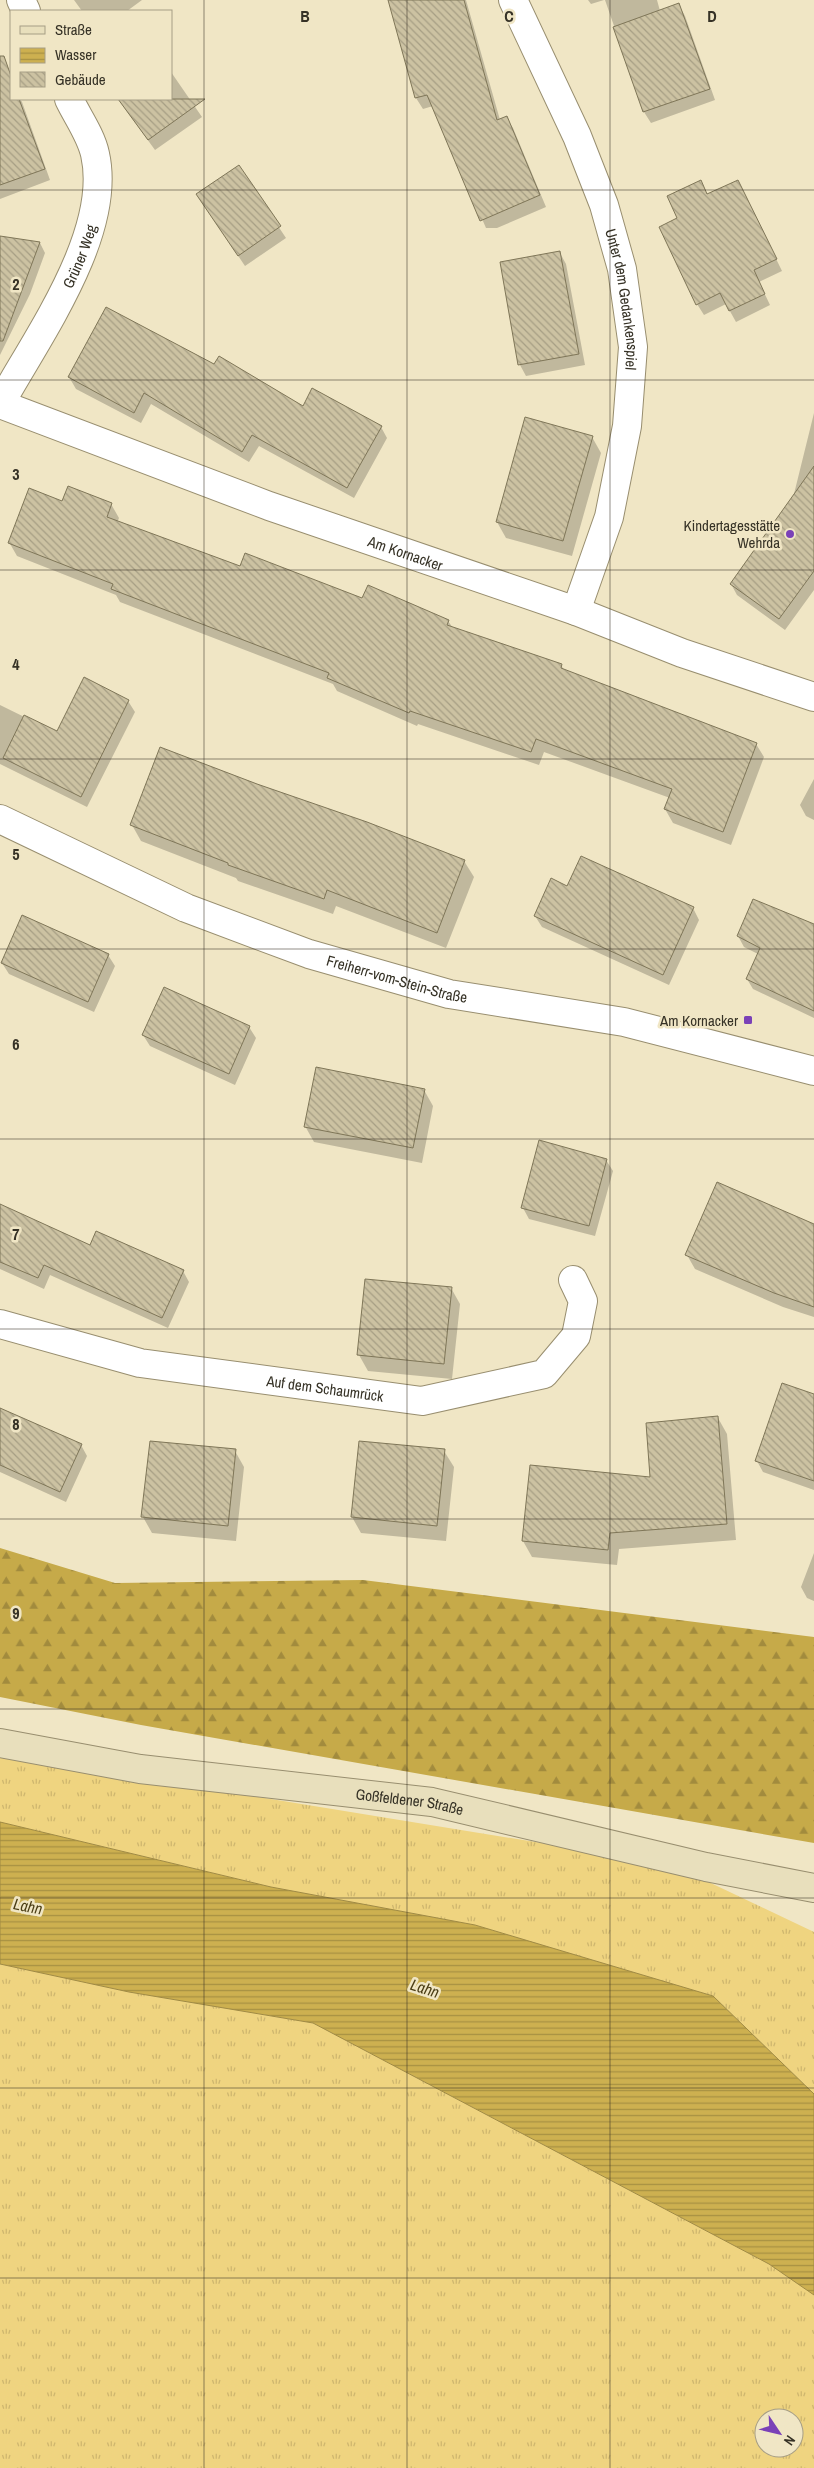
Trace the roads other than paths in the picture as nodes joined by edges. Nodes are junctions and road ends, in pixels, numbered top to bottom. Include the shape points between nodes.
1 (513, 0) edge
2 (69, 100) edge
3 (0, 404) edge
4 (576, 611) junction
5 (814, 697) edge
6 (0, 819) edge
7 (814, 1071) edge
8 (572, 1280) dead end
9 (0, 1324) edge
10 (0, 1743) edge
11 (814, 1888) edge

1 - 4 street, Unter dem Gedankenspiel via 577,136 604,205 622,269 633,347 628,426 609,517
2 - 3 street, Grüner Weg via 95,152 99,180 95,210 85,246 65,290
3 - 4 street, Am Kornacker via 269,506
4 - 5 street, Am Kornacker via 682,653
6 - 7 street, Freiherr-vom-Stein-Straße via 186,908 309,954 449,994 624,1022
8 - 9 street, Auf dem Schaumrück via 584,1302 576,1336 544,1374 422,1401 140,1363
10 - 11 main road, Goßfeldener Straße via 140,1768 432,1802 706,1867

